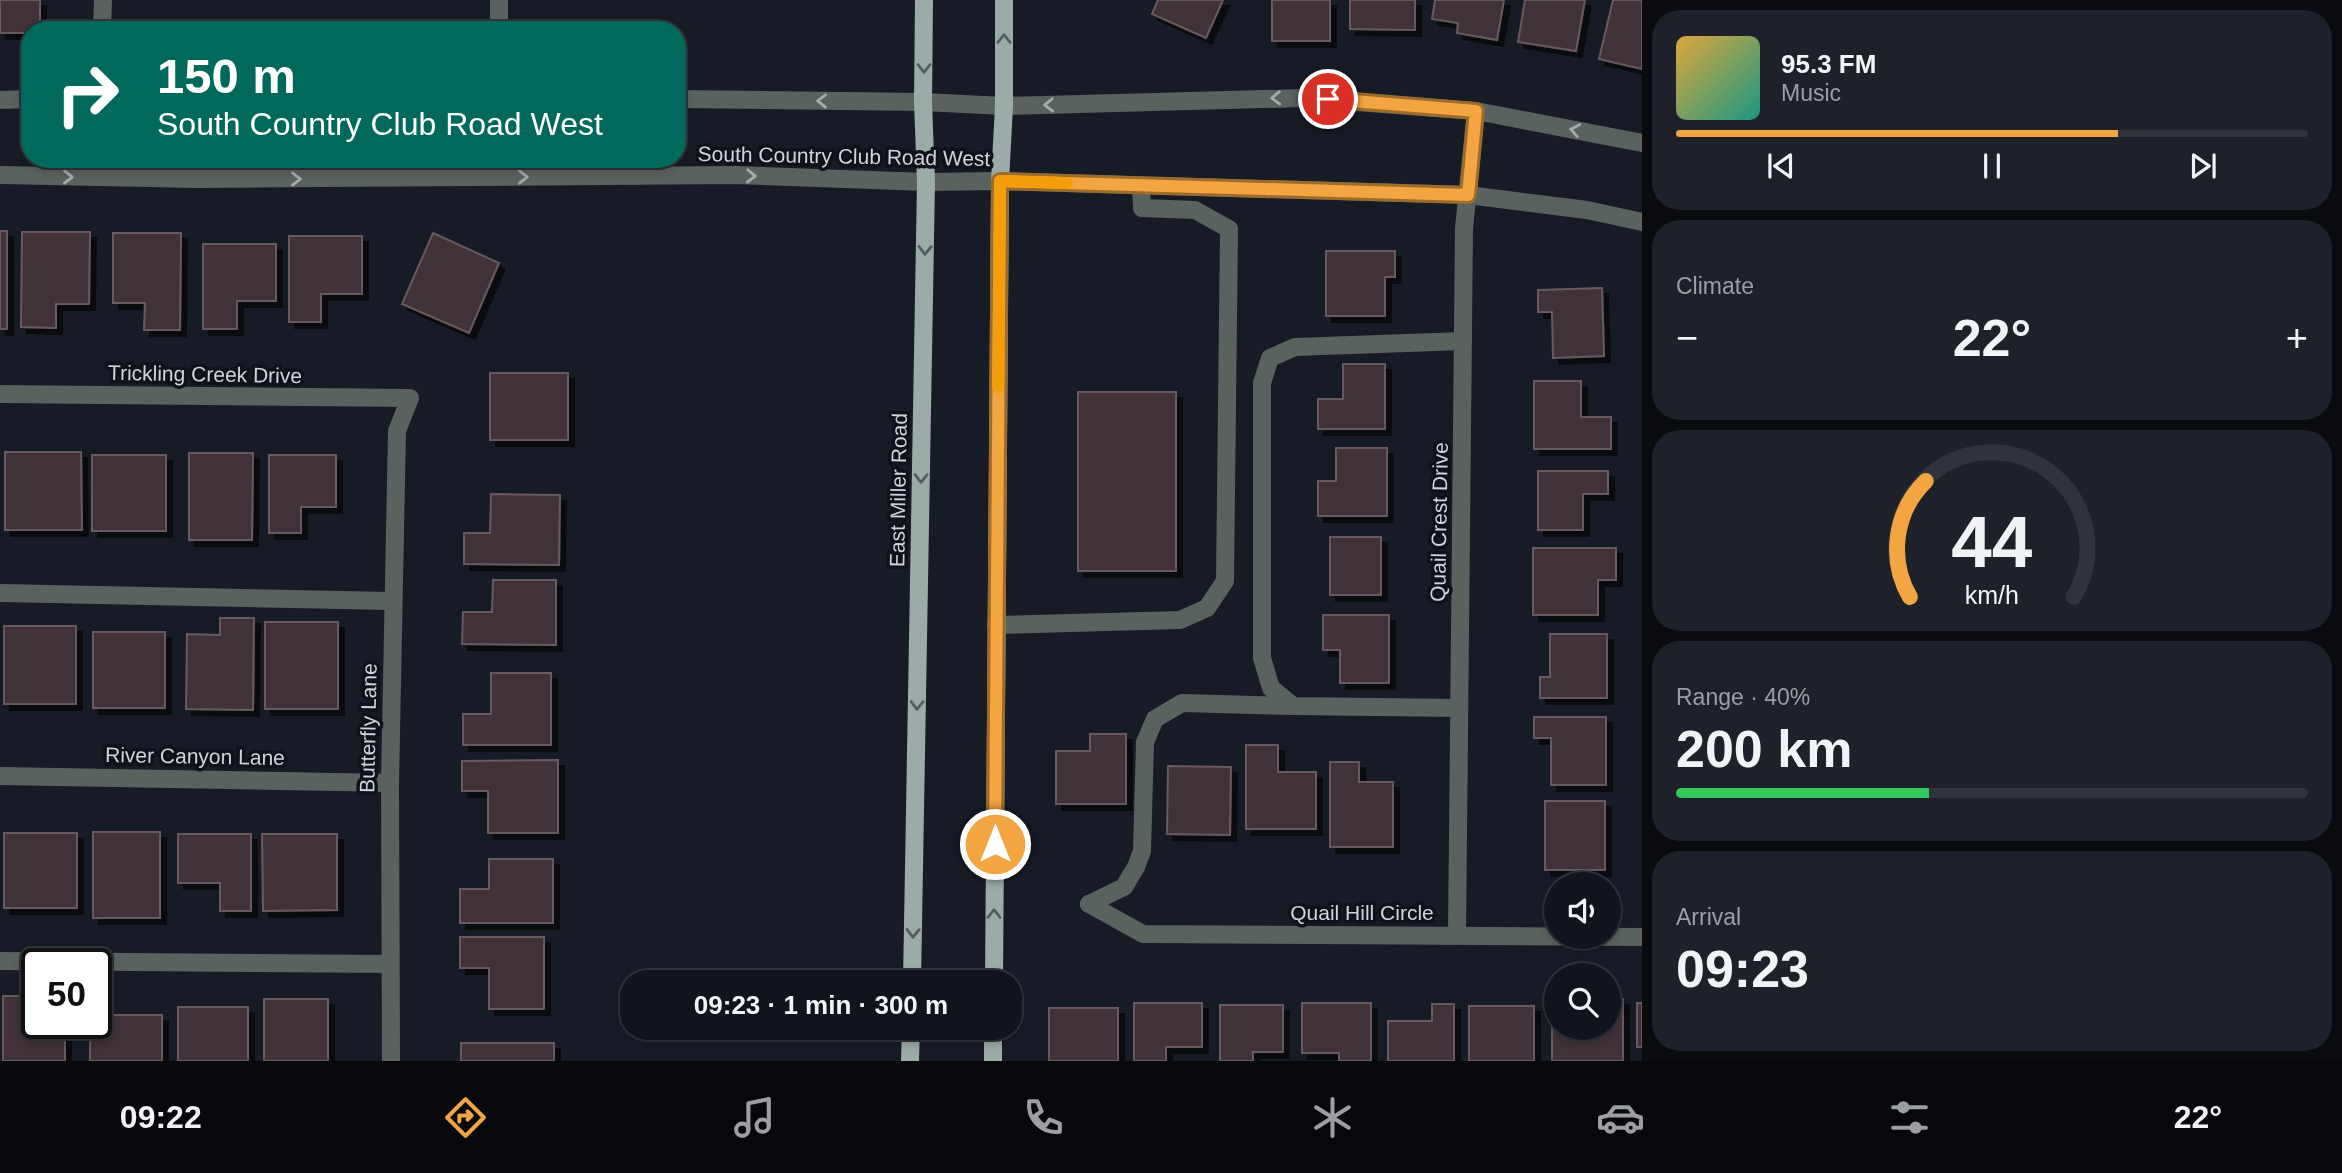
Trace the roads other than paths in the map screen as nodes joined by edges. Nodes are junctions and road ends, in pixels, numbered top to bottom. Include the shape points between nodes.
1 (103, 0) edge
2 (499, 0) edge
3 (924, 0) edge
4 (1004, 0) edge
5 (102, 21) edge
6 (499, 21) edge
7 (21, 99) edge
8 (686, 99) edge
9 (0, 100) edge
10 (923, 102) junction
11 (1004, 106) junction
12 (1476, 111) junction
13 (1642, 143) edge
14 (0, 175) edge
15 (1000, 181) junction
16 (926, 182) junction
17 (1141, 185) junction
18 (1468, 195) junction
19 (1642, 222) edge
20 (1463, 341) junction
21 (0, 394) edge
22 (410, 398) joint
23 (0, 593) edge
24 (392, 601) junction
25 (996, 625) junction
26 (1293, 706) junction
27 (1459, 708) junction
28 (0, 776) edge
29 (390, 783) junction
30 (1457, 935) junction
31 (1642, 937) edge
32 (0, 961) edge
33 (390, 964) junction
34 (912, 970) edge
35 (994, 970) edge
36 (911, 1040) edge
37 (993, 1040) edge
38 (391, 1061) edge
39 (910, 1061) edge
40 (993, 1061) edge

1 - 5 street
2 - 6 street
3 -> 10 main road, East Miller Road
11 -> 4 main road
7 - 9 street
10 -> 8 street
10 - 11 street
10 - 16 main road, East Miller Road
12 -> 11 street via 1303,98
11 - 15 main road
13 -> 12 street
12 - 18 street, Quail Crest Drive
14 -> 16 street, South Country Club Road West via 197,179 735,175
15 - 16 street, South Country Club Road West
15 - 17 street, South Country Club Road West
15 - 25 main road
16 -> 34 main road, East Miller Road
17 - 18 street, South Country Club Road West
17 - 25 street via 1142,208 1195,210 1229,229 1225,581 1207,608 1180,621
18 - 19 street, South Country Club Road West
18 - 20 street, Quail Crest Drive
20 - 26 street via 1295,346 1270,358 1262,383 1262,658 1271,688
20 - 27 street, Quail Crest Drive
21 - 22 street, Trickling Creek Drive
22 - 24 street, Butterfly Lane via 397,431
23 - 24 street
24 - 29 street, Butterfly Lane
35 -> 25 main road
26 - 27 street
26 - 30 street, Quail Hill Circle via 1182,703 1155,719 1145,742 1142,851 1124,887 1089,904 1143,934
27 - 30 street, Quail Crest Drive
28 - 29 street, River Canyon Lane
29 - 33 street, Butterfly Lane
30 - 31 street, Quail Hill Circle
32 - 33 street
33 - 38 street, Butterfly Lane
36 - 39 main road
37 - 40 main road

